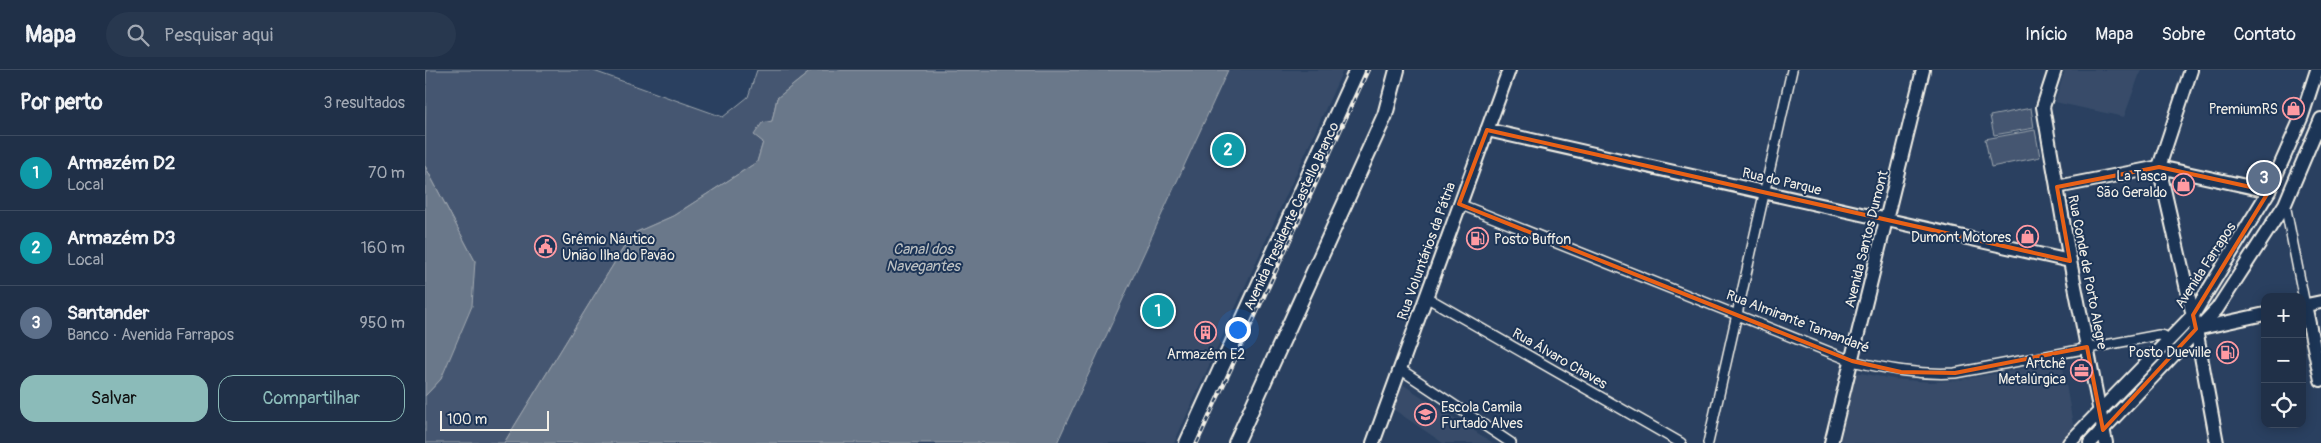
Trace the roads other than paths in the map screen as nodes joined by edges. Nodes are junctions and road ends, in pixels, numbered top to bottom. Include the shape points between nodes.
1 (1357, 70) edge
2 (1397, 70) edge
3 (1509, 70) edge
4 (1791, 70) edge
5 (1923, 70) edge
6 (2055, 70) edge
7 (2191, 70) edge
8 (2317, 70) edge
9 (2321, 119) edge
10 (1487, 130) junction
11 (2159, 167) junction
12 (2057, 187) junction
13 (1763, 192) junction
14 (2269, 192) junction
15 (1459, 204) junction
16 (2285, 204) junction
17 (1886, 220) junction
18 (2070, 261) junction
19 (2302, 293) edge
20 (1426, 297) junction
21 (2321, 302) edge
22 (2306, 305) edge
23 (1736, 313) junction
24 (2306, 314) edge
25 (2193, 315) junction
26 (2261, 315) edge
27 (2196, 329) junction
28 (2169, 341) junction
29 (2087, 347) junction
30 (1853, 360) junction
31 (1400, 369) junction
32 (2321, 380) edge
33 (2100, 413) junction
34 (2103, 430) junction
35 (1187, 443) edge
36 (1236, 443) edge
37 (1373, 443) edge
38 (1511, 443) edge
39 (1681, 443) edge
40 (1707, 443) edge
41 (1831, 443) edge
42 (2069, 443) edge
43 (2090, 443) edge
44 (2105, 443) edge
45 (2217, 443) edge

1 - 35 main road, Avenida Presidente Castello Branco
2 - 36 main road via 1385,115
3 - 10 street, Rua Voluntários da Pátria
4 - 13 street
5 - 17 street, Avenida Santos Dumont
6 - 12 street, Rua Conde de Porto Alegre via 2043,107
7 - 11 street
8 - 14 street, Avenida Farrapos
9 - 16 street
10 - 13 street, Rua do Parque
10 - 15 street, Rua Voluntários da Pátria
11 - 12 street
11 - 14 street
11 - 25 street
12 - 18 street, Rua Conde de Porto Alegre
13 - 17 street, Rua do Parque
13 - 23 street
14 - 25 street, Avenida Farrapos
15 - 20 street, Rua Voluntários da Pátria
15 - 23 street, Rua Almirante Tamandaré
16 - 19 street
16 - 27 street via 2217,309
17 - 18 street, Rua do Parque
17 - 30 street, Avenida Santos Dumont
18 - 29 street, Rua Conde de Porto Alegre
20 - 31 street, Rua Voluntários da Pátria
20 - 39 street, Rua Álvaro Chaves
21 - 22 street
23 - 30 street, Rua Almirante Tamandaré
23 - 40 street
24 - 32 street
25 - 27 street
25 - 28 street, Avenida Farrapos
26 - 27 street
27 - 34 street
27 - 45 street
28 - 29 street, Rua Almirante Tamandaré via 2159,335
28 - 33 street, Avenida Farrapos
29 - 30 street, Rua Almirante Tamandaré via 1955,373 1901,372
29 - 33 street, Rua Conde de Porto Alegre
30 - 41 street, Avenida Santos Dumont
31 - 37 street, Rua Voluntários da Pátria
31 - 38 street
33 - 34 street, Rua Conde de Porto Alegre
33 - 42 street, Avenida Farrapos
34 - 43 street
34 - 44 street, Rua Conde de Porto Alegre

